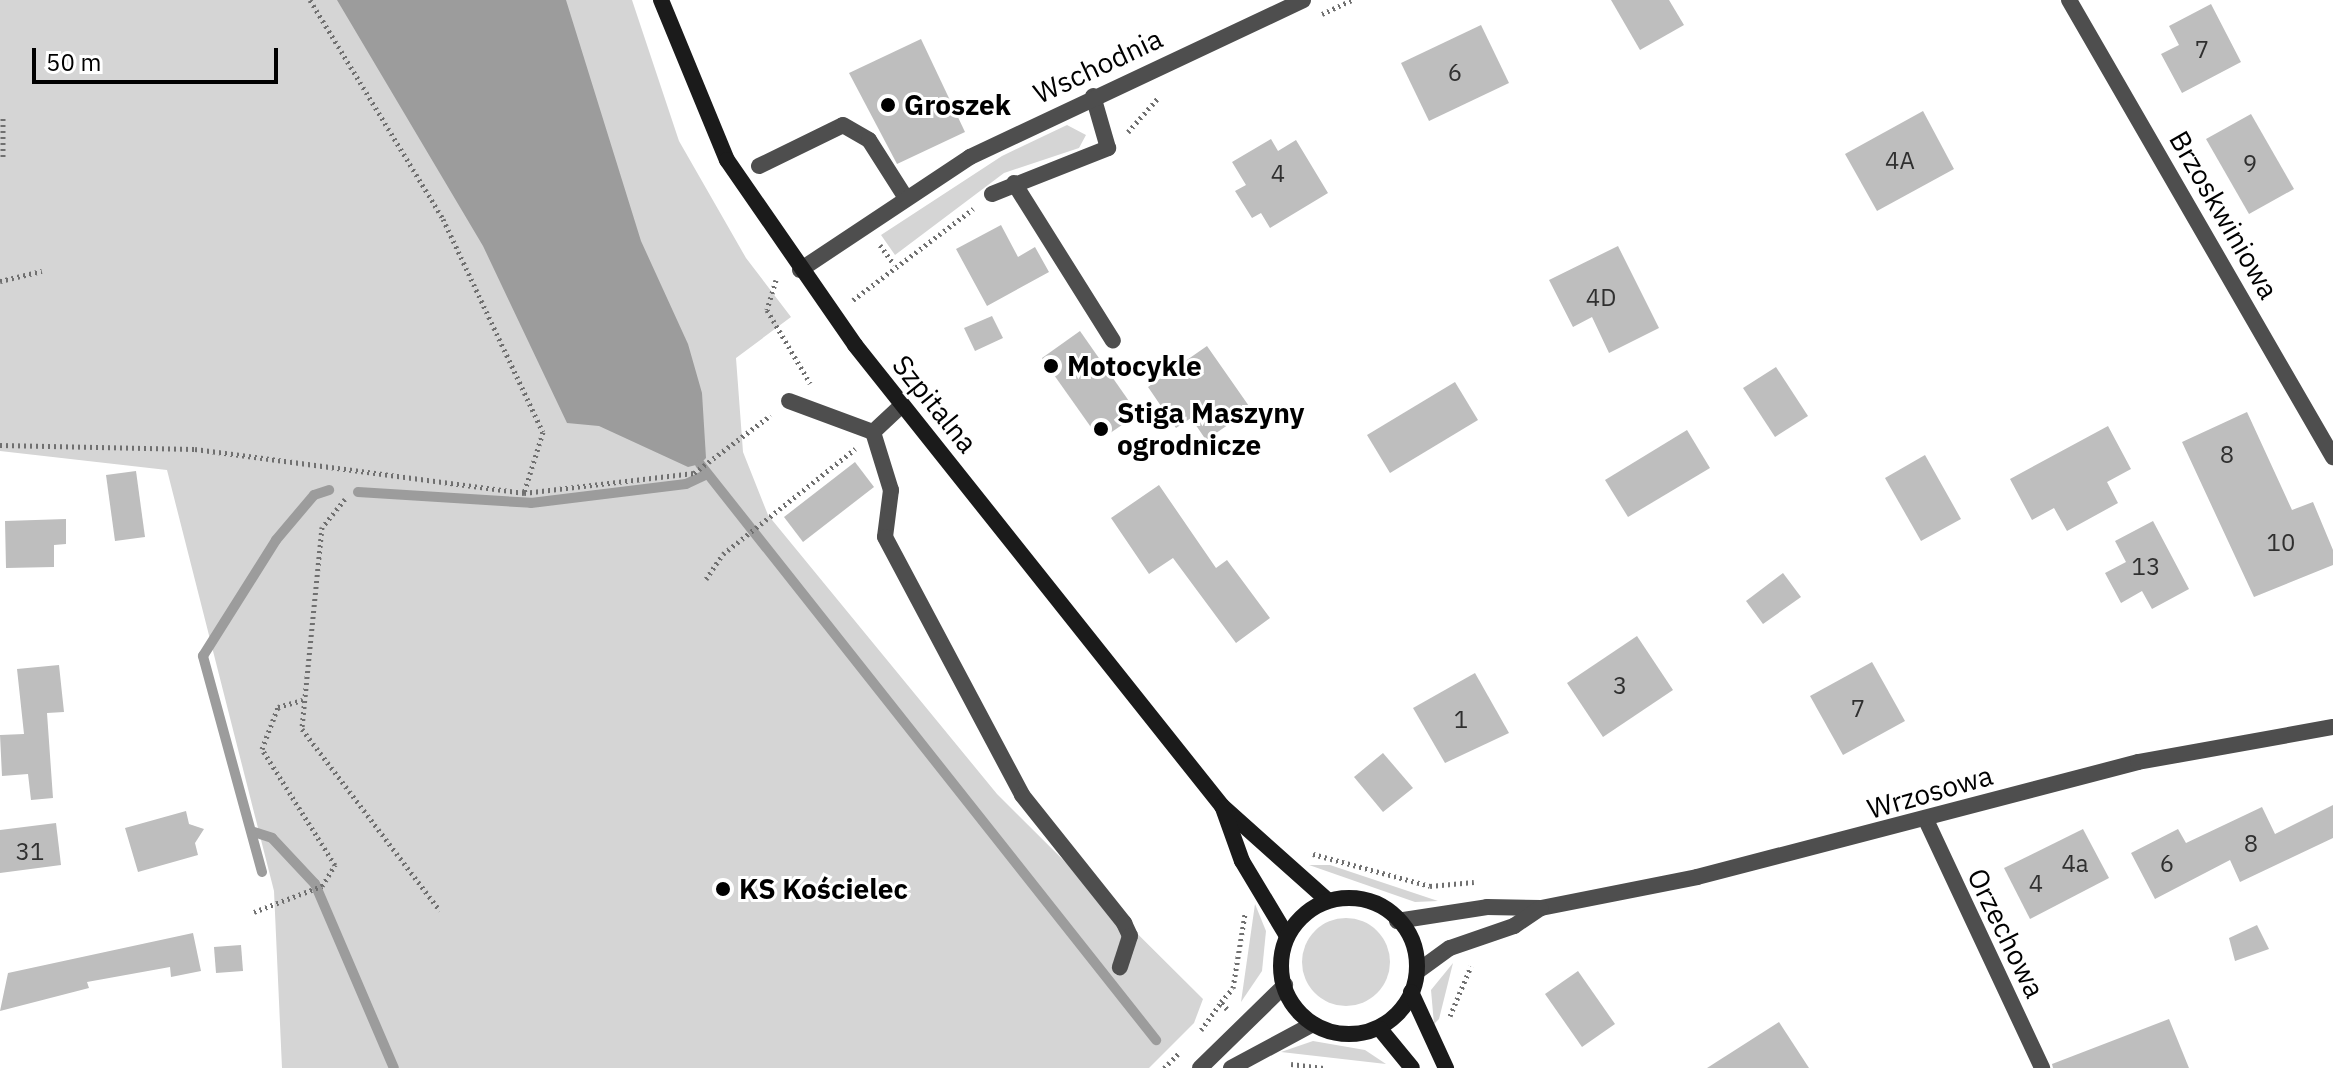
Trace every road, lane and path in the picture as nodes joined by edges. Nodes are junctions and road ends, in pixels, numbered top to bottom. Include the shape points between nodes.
1 (310, 0) edge
2 (661, 0) edge
3 (1303, 0) edge
4 (2069, 0) edge
5 (1093, 96) junction
6 (3, 118) dead end
7 (3, 157) dead end
8 (759, 166) dead end
9 (1014, 183) junction
10 (992, 194) dead end
11 (906, 198) junction
12 (964, 215) dead end
13 (877, 240) dead end
14 (894, 264) junction
15 (800, 270) junction
16 (42, 271) dead end
17 (776, 280) dead end
18 (0, 281) edge
19 (860, 290) dead end
20 (1113, 341) dead end
21 (789, 401) junction
22 (902, 405) junction
23 (873, 432) junction
24 (0, 445) edge
25 (2333, 457) edge
26 (524, 493) junction
27 (345, 499) dead end
28 (706, 579) dead end
29 (303, 700) junction
30 (2333, 727) edge
31 (1222, 806) junction
32 (1926, 820) junction
33 (1306, 854) dead end
34 (1482, 884) dead end
35 (1326, 899) junction
36 (1246, 902) dead end
37 (1541, 908) junction
38 (440, 911) dead end
39 (254, 912) dead end
40 (1397, 921) junction
41 (1287, 936) junction
42 (1472, 964) dead end
43 (1120, 967) dead end
44 (1418, 971) junction
45 (1285, 985) junction
46 (1411, 992) junction
47 (1232, 1016) dead end
48 (1448, 1023) dead end
49 (1313, 1024) junction
50 (1380, 1029) junction
51 (1200, 1068) edge
52 (1231, 1068) edge
53 (1412, 1068) edge
54 (1446, 1068) edge
55 (2042, 1068) edge

1 - 26 path via 443,219 543,432
2 - 15 main road, Szpitalna via 727,160
3 - 5 street, Wschodnia
4 - 25 street, Brzoskwiniowa
5 - 9 street via 1108,148
5 - 11 street, Wschodnia
6 - 7 path
8 - 11 street via 843,125 869,140
9 - 10 street
9 - 20 street
11 - 15 street, Wschodnia
12 - 14 path
13 - 14 path
14 - 19 path
15 - 22 main road, Szpitalna
16 - 18 path
17 - 21 path via 767,310 814,380
21 - 23 street
21 - 26 path via 694,473
22 - 23 street
22 - 31 main road, Szpitalna
23 - 28 path via 731,548
23 - 43 street via 891,490 885,537 1022,795 1124,923 1130,936
24 - 26 path via 195,449
27 - 29 path via 322,527
29 - 38 path via 302,729
29 - 39 path via 278,707 262,749 267,767 332,851 335,865 322,886
30 - 32 street, Wrzosowa via 2138,762
31 - 35 main road, Szpitalna
31 - 41 main road, Szpitalna via 1242,861
32 - 37 street, Wrzosowa
32 - 55 street, Orzechowa
33 - 34 path via 1430,886
35 - 40 main road via 1364,900
35 - 41 main road
36 - 47 path via 1233,988 1221,1002
37 - 40 street, Wrzosowa via 1487,907
37 - 44 street, Wrzosowa via 1514,926 1450,948
40 - 44 main road via 1413,940
41 - 45 main road
42 - 48 path
44 - 46 main road
45 - 49 main road via 1296,1010
45 - 51 street
46 - 50 main road
46 - 54 main road
49 - 50 main road via 1346,1035
49 - 52 street
50 - 53 main road

